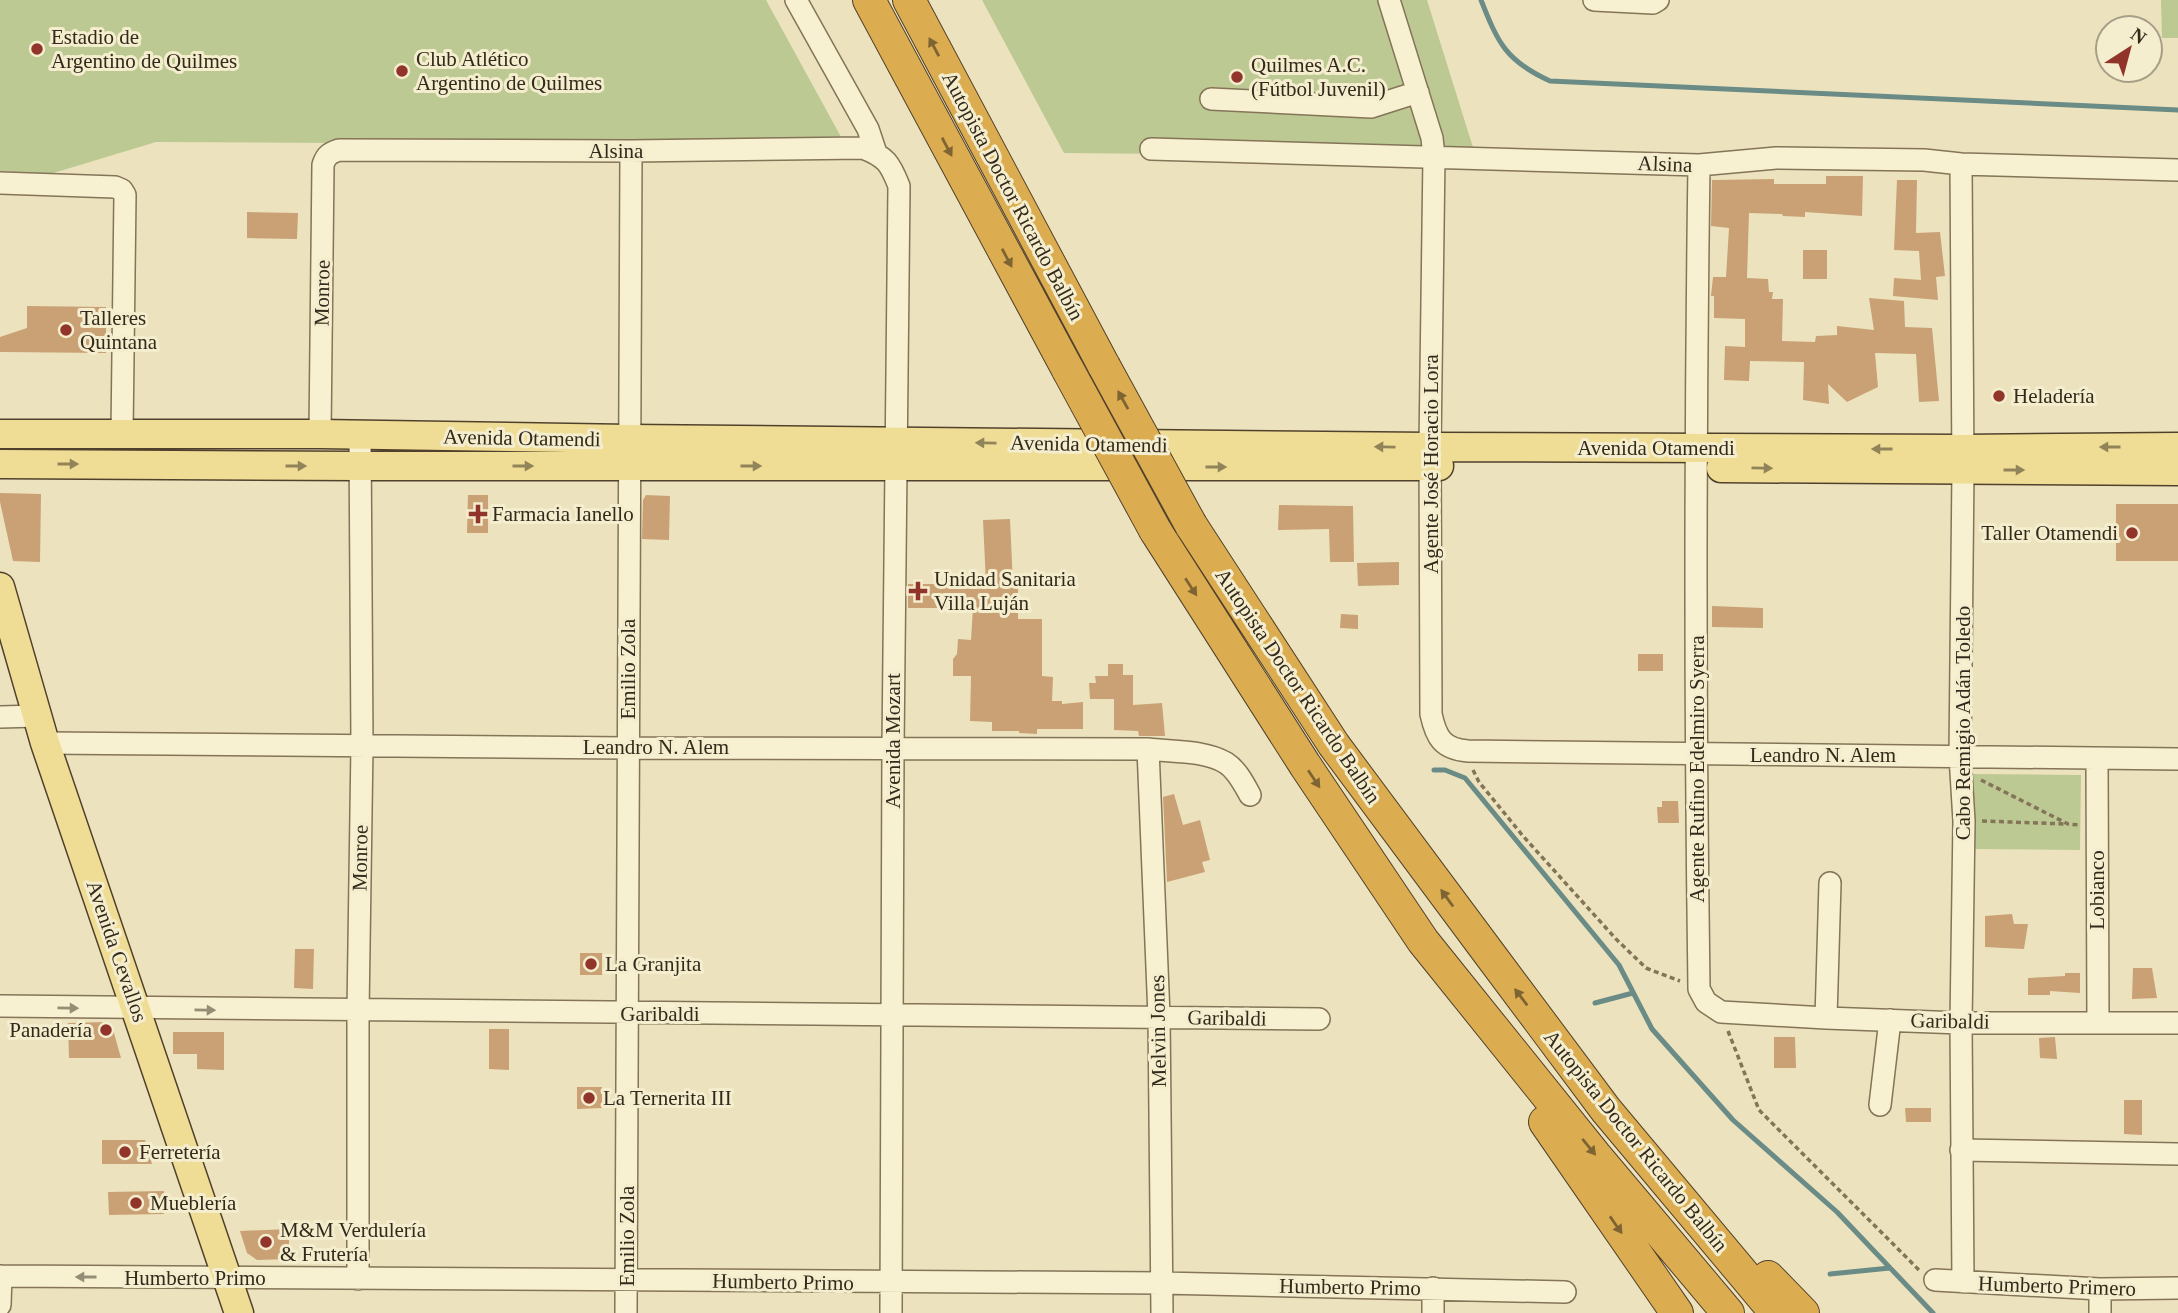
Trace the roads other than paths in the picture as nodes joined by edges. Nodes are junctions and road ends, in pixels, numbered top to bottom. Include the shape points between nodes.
1 (796, 0) edge
2 (869, 0) edge
3 (909, 0) edge
4 (1389, 0) edge
5 (1594, 0) edge
6 (1658, 0) edge
7 (1418, 92) junction
8 (1210, 99) dead end
9 (1151, 149) dead end
10 (631, 151) junction
11 (330, 153) joint
12 (876, 153) junction
13 (1434, 156) junction
14 (1961, 164) junction
15 (1699, 165) junction
16 (2178, 170) edge
17 (0, 183) edge
18 (0, 434) edge
19 (122, 434) junction
20 (320, 434) junction
21 (360, 436) junction
22 (2178, 447) edge
23 (629, 453) junction
24 (897, 454) junction
25 (1430, 457) junction
26 (1695, 458) junction
27 (1963, 459) junction
28 (0, 464) edge
29 (360, 466) junction
30 (2178, 471) edge
31 (0, 587) edge
32 (0, 718) edge
33 (41, 730) junction
34 (362, 745) junction
35 (893, 747) junction
36 (628, 748) junction
37 (1148, 749) junction
38 (1468, 751) joint
39 (1695, 754) junction
40 (2097, 759) junction
41 (2178, 760) edge
42 (1960, 763) junction
43 (1250, 795) dead end
44 (1830, 883) dead end
45 (1423, 941) junction
46 (0, 1006) edge
47 (137, 1009) junction
48 (358, 1012) junction
49 (1721, 1012) joint
50 (627, 1014) junction
51 (893, 1015) junction
52 (1159, 1016) junction
53 (1826, 1018) junction
54 (1319, 1019) dead end
55 (1890, 1020) junction
56 (2098, 1021) junction
57 (1961, 1023) junction
58 (2178, 1023) edge
59 (1880, 1105) dead end
60 (1606, 1110) junction
61 (1961, 1150) junction
62 (2178, 1154) edge
63 (0, 1276) edge
64 (228, 1278) junction
65 (358, 1279) junction
66 (627, 1280) junction
67 (1935, 1280) road end
68 (1963, 1282) junction
69 (891, 1283) junction
70 (1162, 1283) junction
71 (1433, 1288) junction
72 (2178, 1288) edge
73 (2100, 1289) junction
74 (1565, 1292) dead end
75 (0, 1305) edge
76 (239, 1313) edge
77 (626, 1313) edge
78 (891, 1313) edge
79 (1161, 1313) edge
80 (1433, 1313) edge
81 (1677, 1313) edge
82 (1728, 1313) edge
83 (1776, 1313) edge
84 (1803, 1313) edge
85 (2100, 1313) edge

1 - 12 street via 868,130
2 -> 45 highway, Autopista Doctor Ricardo Balbín, bridge via 1154,530
60 -> 3 highway, Autopista Doctor Ricardo Balbín, bridge via 1334,745 1191,525
4 - 7 street, Agente José Horacio Lora
5 - 6 street
7 - 8 street via 1371,107
7 - 13 street, Agente José Horacio Lora
9 - 13 street, Alsina
10 - 11 street, Alsina
10 - 12 street, Alsina via 863,148
10 - 23 street, Emilio Zola
11 - 20 street, Monroe via 323,165
12 - 24 street, Avenida Mozart via 893,170 899,186
13 - 15 street, Alsina
13 - 25 street, Agente José Horacio Lora
14 - 15 street, Alsina via 1776,158
14 - 16 street, Alsina
14 - 27 street, Cabo Remigio Adán Toledo
15 - 26 street, Agente Rufino Edelmiro Syerra
17 - 19 street via 115,187 125,195
18 - 19 main road, Avenida Otamendi
19 - 20 main road, Avenida Otamendi
20 - 21 main road, Avenida Otamendi
21 - 23 main road, Avenida Otamendi
21 - 29 street, Monroe
22 -> 27 main road, Avenida Otamendi
23 - 24 main road, Avenida Otamendi
29 -> 23 main road, Avenida Otamendi
23 - 36 street, Emilio Zola
24 - 25 main road, Avenida Otamendi
24 - 35 street, Avenida Mozart
25 - 26 main road, Avenida Otamendi
25 - 38 street, Agente José Horacio Lora via 1430,714 1434,731 1445,745
26 - 27 main road, Avenida Otamendi
26 - 39 street, Agente Rufino Edelmiro Syerra
27 -> 30 main road, Avenida Otamendi
27 - 42 street, Cabo Remigio Adán Toledo
28 -> 29 main road, Avenida Otamendi
29 - 34 street, Monroe
31 - 33 main road, Avenida Cevallos
32 - 33 street, Leandro N. Alem
33 - 34 street, Leandro N. Alem
33 - 47 main road, Avenida Cevallos
34 - 36 street, Leandro N. Alem
34 - 48 street, Monroe
35 - 36 street, Leandro N. Alem
35 - 37 street, Leandro N. Alem
35 - 51 street, Avenida Mozart
36 - 50 street, Emilio Zola
37 - 43 street, Leandro N. Alem via 1205,755 1227,764
37 - 52 street, Melvin Jones
38 - 39 street, Leandro N. Alem
39 - 42 street, Leandro N. Alem
39 - 49 street, Agente Rufino Edelmiro Syerra via 1699,989 1706,1002
40 - 41 street, Leandro N. Alem
40 - 42 street, Leandro N. Alem
40 - 56 street, Lobianco
42 - 57 street, Cabo Remigio Adán Toledo via 1964,821
44 - 53 street
45 -> 81 highway
45 -> 82 highway, Autopista Doctor Ricardo Balbín
46 -> 47 street, Garibaldi
47 -> 48 street, Garibaldi
47 - 64 main road, Avenida Cevallos
48 - 50 street, Garibaldi
48 - 65 street, Monroe
49 - 53 street, Garibaldi
50 - 51 street, Garibaldi
50 - 66 street, Emilio Zola
51 - 52 street, Garibaldi
51 - 69 street, Avenida Mozart
52 - 54 street, Garibaldi
52 - 70 street, Melvin Jones
53 - 55 street, Garibaldi
55 - 57 street, Garibaldi
55 - 59 street
56 - 57 street, Garibaldi
56 - 58 street, Garibaldi
57 - 61 street, Cabo Remigio Adán Toledo
60 - 83 highway, Autopista Doctor Ricardo Balbín
60 - 84 highway
61 - 62 street
61 - 68 street, Cabo Remigio Adán Toledo
64 -> 63 street, Humberto Primo
63 - 75 street
64 - 65 street, Humberto Primo
64 - 76 main road, Avenida Cevallos
65 - 66 street, Humberto Primo
66 - 69 street, Humberto Primo
66 - 77 street, Emilio Zola
67 - 68 street, Humberto Primero
68 - 73 street, Humberto Primero
69 - 70 street, Humberto Primo
69 - 78 street, Avenida Mozart
70 - 71 street, Humberto Primo
70 - 79 street, Melvin Jones
71 - 74 street, Humberto Primo
71 - 80 street
72 - 73 street, Humberto Primero
73 - 85 street

